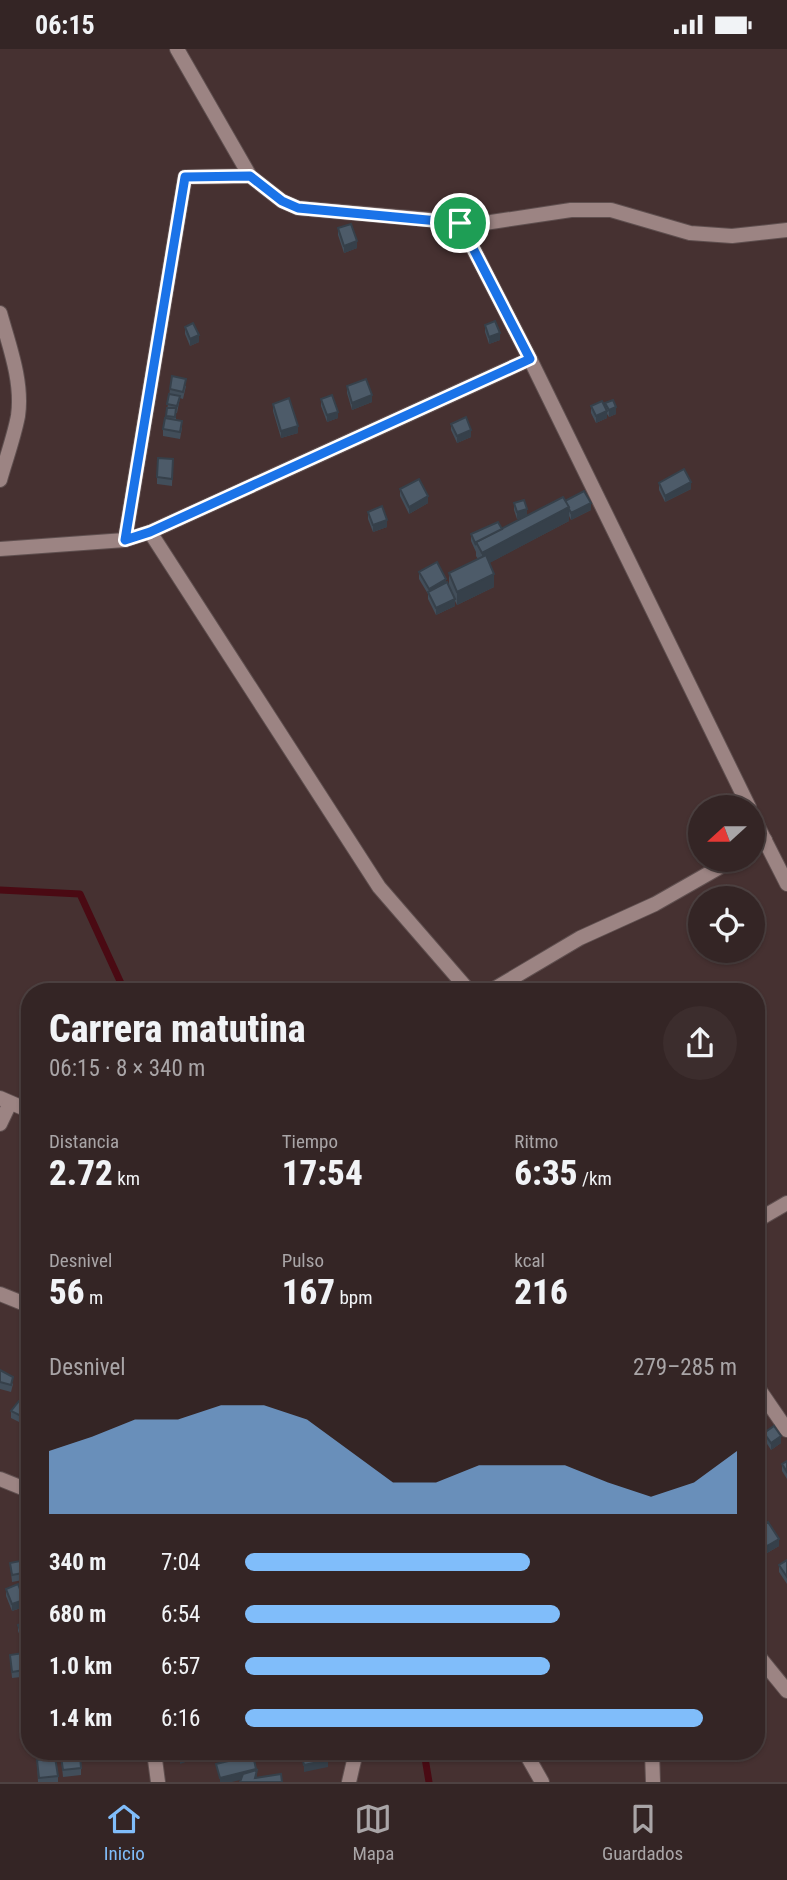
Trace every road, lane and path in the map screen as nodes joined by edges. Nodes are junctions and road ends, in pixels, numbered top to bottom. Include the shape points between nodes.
1 (177, 49) edge
2 (250, 176) junction
3 (460, 223) junction
4 (787, 230) edge
5 (0, 313) edge
6 (530, 359) junction
7 (0, 419) edge
8 (16, 423) junction
9 (0, 480) edge
10 (150, 532) junction
11 (125, 540) junction
12 (0, 549) edge
13 (742, 795) edge
14 (765, 853) edge
15 (711, 872) edge
16 (787, 884) edge
17 (462, 983) edge
18 (504, 983) edge
19 (5, 1100) edge
20 (0, 1124) edge
21 (787, 1203) edge
22 (765, 1216) edge
23 (0, 1294) edge
24 (21, 1302) edge
25 (765, 1398) edge
26 (787, 1430) edge
27 (0, 1479) edge
28 (21, 1487) edge
29 (765, 1664) edge
30 (787, 1691) edge
31 (155, 1760) edge
32 (345, 1760) edge
33 (354, 1760) edge
34 (530, 1760) edge
35 (652, 1760) edge
36 (158, 1782) edge
37 (348, 1782) edge
38 (542, 1782) edge
39 (653, 1782) edge

1 - 2 street
2 - 3 street via 298,208
2 - 11 street via 185,177
3 - 4 street via 478,225 571,210 611,210 690,233 732,236
3 - 6 street
5 - 8 street via 15,372
6 - 10 street
6 - 13 street
7 - 8 street
8 - 9 street
10 - 11 street
10 - 17 street via 379,887
11 - 12 street
14 - 16 street
15 - 18 street via 656,904 580,938
19 - 20 street
21 - 22 street
23 - 24 street
25 - 26 street
27 - 28 street
29 - 30 street
31 - 36 street
32 - 37 street
33 - 37 street
34 - 38 street
35 - 39 street

